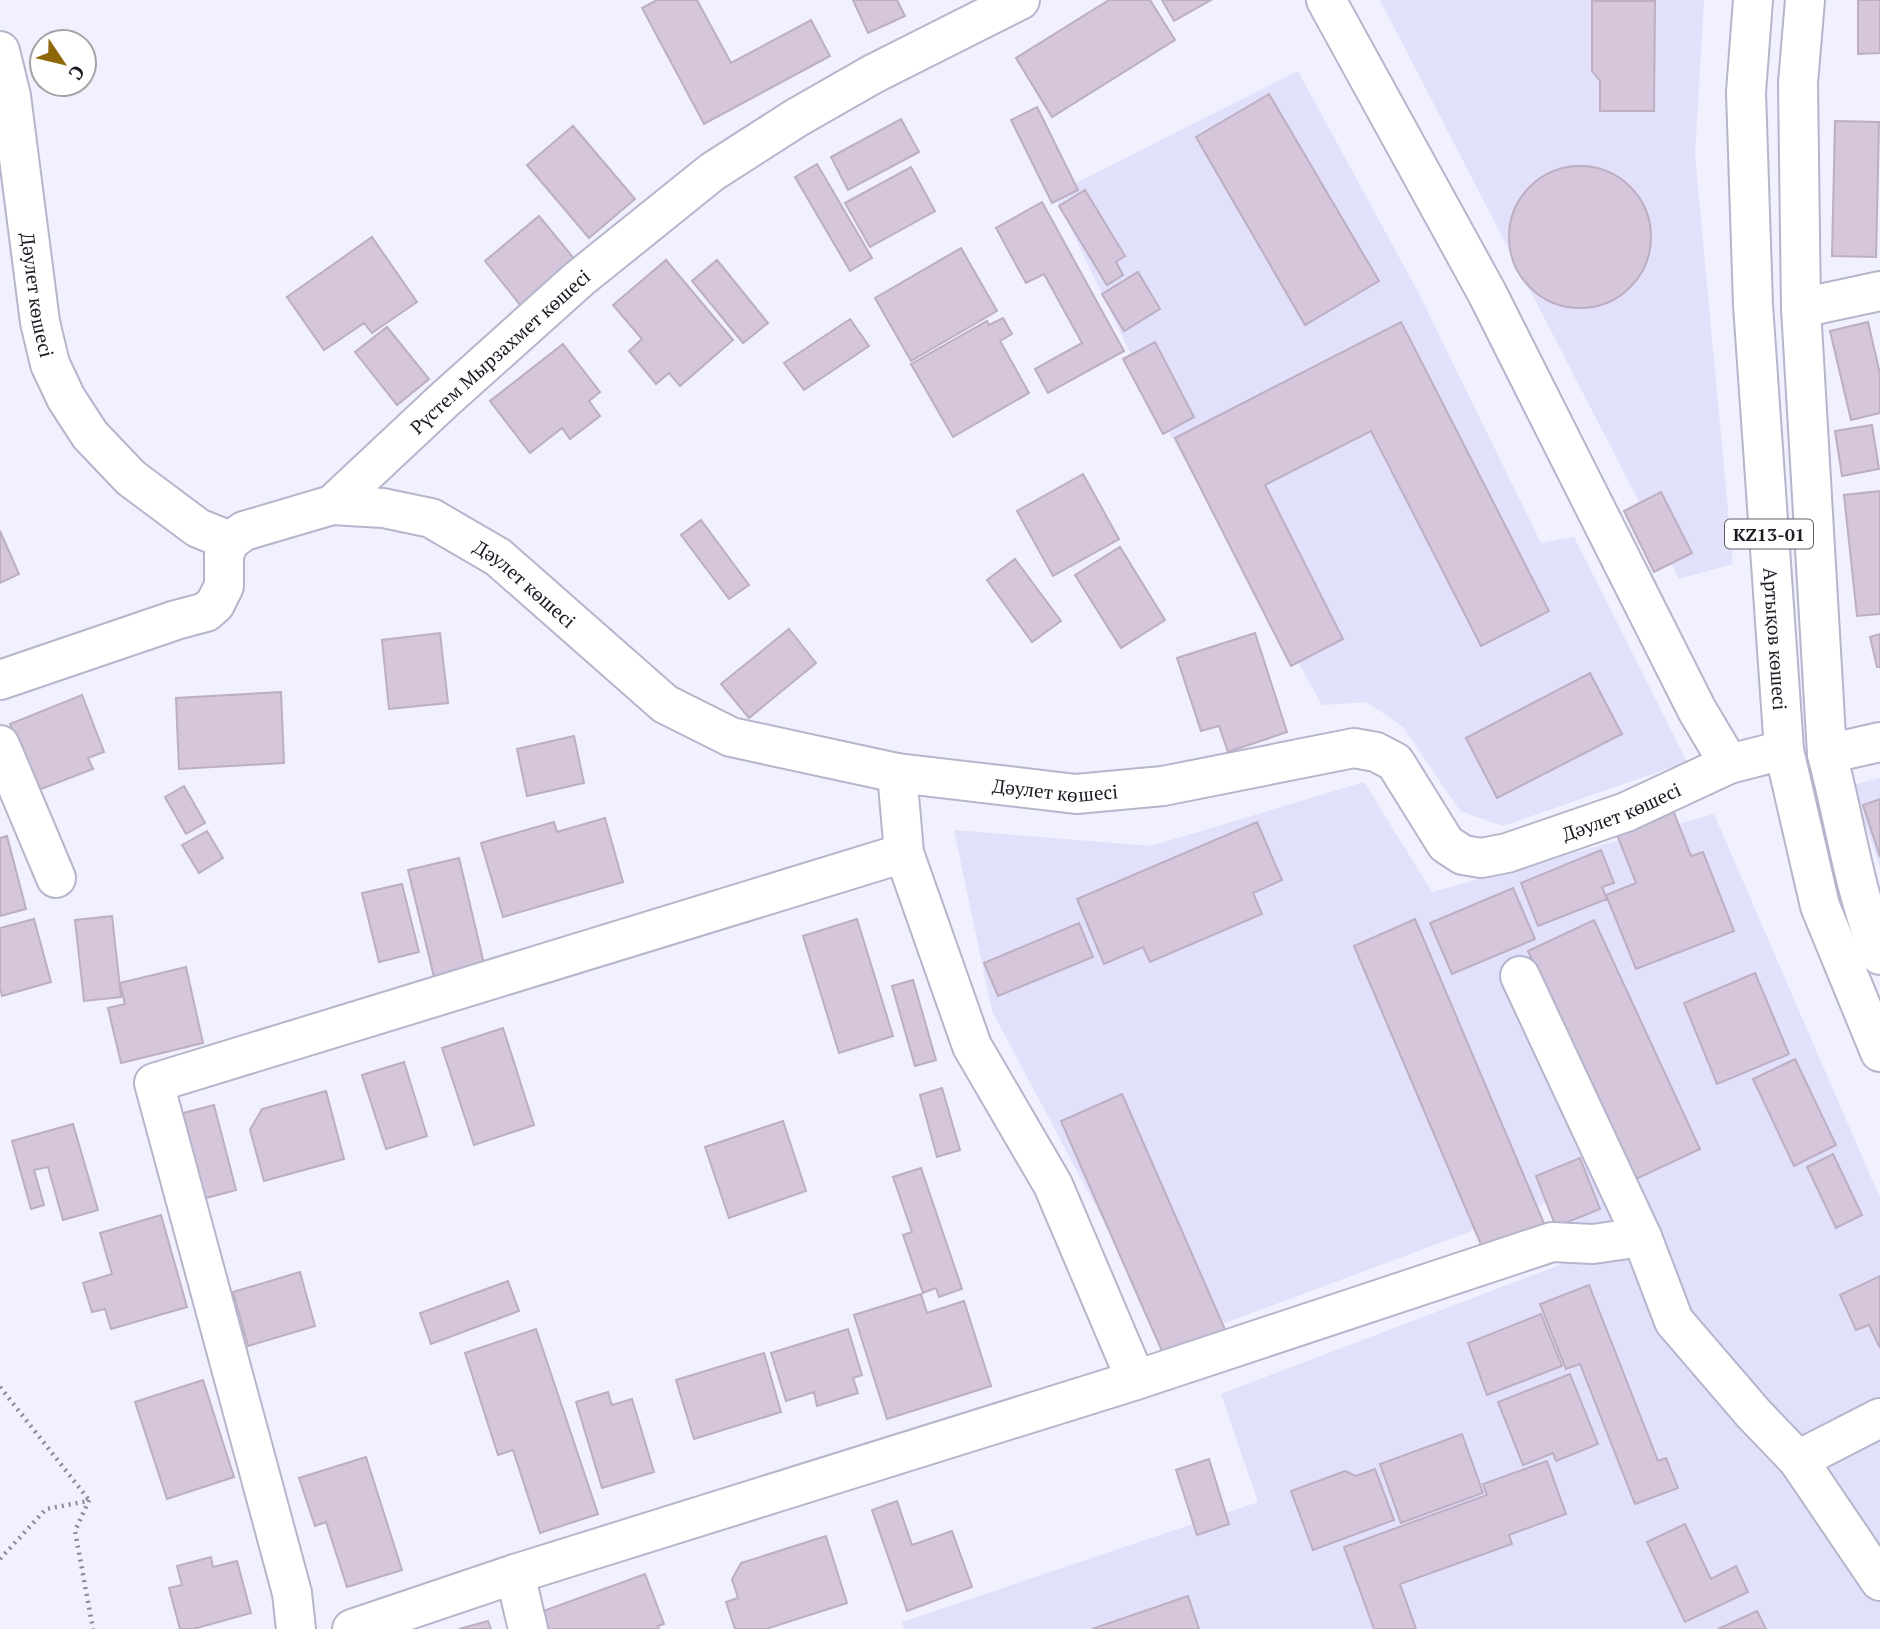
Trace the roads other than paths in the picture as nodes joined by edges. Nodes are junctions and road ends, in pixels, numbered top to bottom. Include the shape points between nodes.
1 (1020, 0) edge
2 (1325, 0) edge
3 (1753, 0) edge
4 (1805, 0) edge
5 (0, 51) edge
6 (1880, 291) edge
7 (1801, 308) junction
8 (332, 505) junction
9 (230, 541) junction
10 (0, 680) edge
11 (1880, 742) edge
12 (0, 745) edge
13 (1784, 750) junction
14 (1827, 754) junction
15 (1729, 764) junction
16 (897, 773) junction
17 (904, 853) junction
18 (55, 878) dead end
19 (1880, 955) edge
20 (1520, 976) dead end
21 (1880, 1052) edge
22 (1642, 1237) junction
23 (1136, 1380) junction
24 (1880, 1418) edge
25 (1798, 1460) junction
26 (515, 1574) junction
27 (1880, 1581) edge
28 (296, 1629) edge
29 (352, 1629) edge
30 (528, 1629) edge

1 - 8 main road, Рүстем Мырзахмет көшесі via 873,74 712,172 579,279
2 - 15 main road via 1487,293 1697,710
3 - 13 main road, Артықов көшесі / KZ13-01 via 1746,92 1753,305
4 - 7 main road via 1798,83
5 - 9 main road, Дәулет көшесі via 11,96 40,322 50,364 90,435 131,478 198,528
6 - 7 main road
7 - 14 main road
8 - 9 main road, Рүстем Мырзахмет көшесі via 244,531
8 - 16 main road, Дәулет көшесі via 383,508 431,518 498,557 665,704 731,737
9 - 10 main road via 224,554 224,586 206,612
11 - 14 main road
12 - 18 main road
13 - 15 main road, Дәулет көшесі
13 - 21 main road, Артықов көшесі / KZ13-01 via 1820,906
14 - 19 main road via 1852,866
15 - 16 main road, Дәулет көшесі via 1626,812 1480,858 1463,855 1446,844 1395,762 1354,748 1163,786 1076,794
16 - 17 main road
17 - 23 main road via 972,1046 1053,1185
17 - 28 main road via 154,1083 292,1593
20 - 22 main road
22 - 23 main road via 1593,1244 1552,1242
22 - 25 main road via 1674,1321
23 - 26 main road
24 - 25 main road
25 - 27 main road
26 - 29 main road
26 - 30 main road

